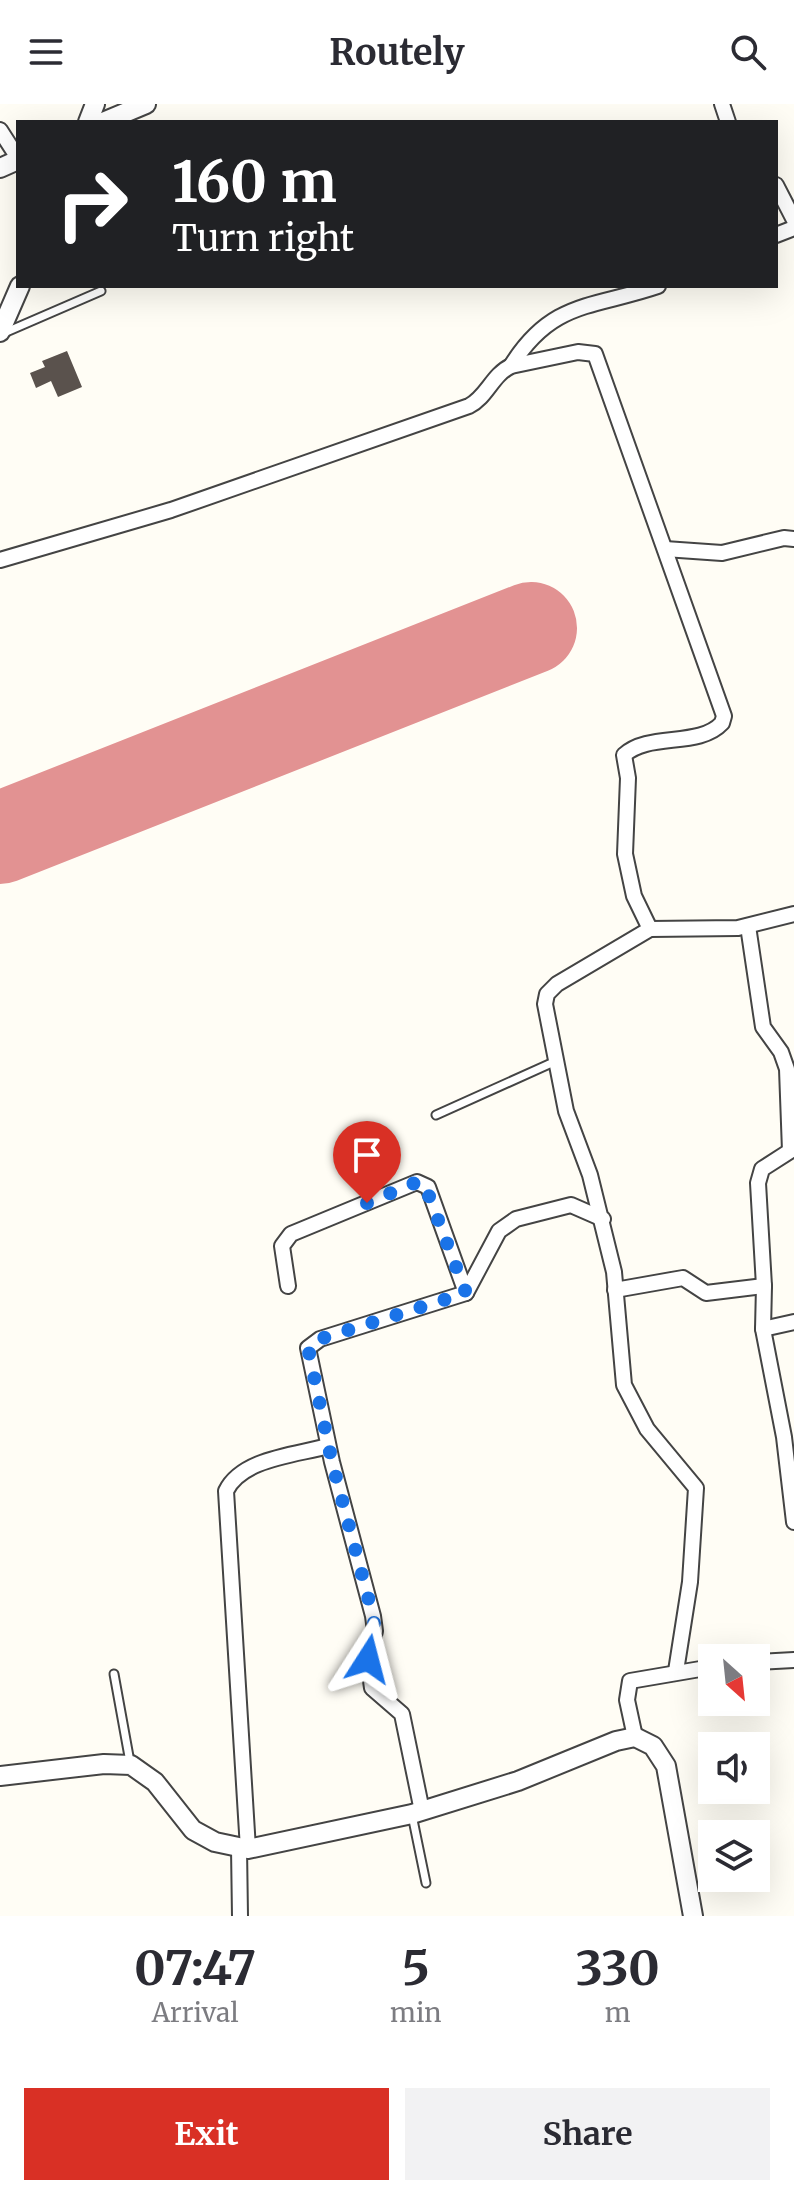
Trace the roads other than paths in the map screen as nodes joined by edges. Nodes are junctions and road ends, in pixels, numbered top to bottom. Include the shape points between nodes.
1 (146, 104) edge
2 (108, 120) edge
3 (0, 130) edge
4 (16, 156) edge
5 (778, 189) edge
6 (794, 220) edge
7 (19, 288) edge
8 (651, 288) edge
9 (101, 291) dead end
10 (0, 333) edge
11 (511, 366) junction
12 (794, 539) edge
13 (665, 549) junction
14 (0, 560) edge
15 (794, 914) edge
16 (748, 926) junction
17 (650, 929) junction
18 (556, 1061) junction
19 (436, 1115) dead end
20 (603, 1219) junction
21 (288, 1286) dead end
22 (764, 1286) junction
23 (615, 1290) junction
24 (466, 1293) junction
25 (794, 1322) edge
26 (763, 1329) junction
27 (328, 1446) junction
28 (794, 1522) edge
29 (794, 1660) edge
30 (770, 1661) edge
31 (698, 1669) edge
32 (676, 1671) junction
33 (114, 1674) dead end
34 (635, 1737) junction
35 (131, 1765) junction
36 (0, 1776) edge
37 (417, 1813) junction
38 (244, 1849) junction
39 (426, 1883) dead end
40 (240, 1916) edge
41 (693, 1916) edge

1 - 2 street
3 - 4 street
5 - 6 street
7 - 10 street
8 - 11 street via 562,313
9 - 10 lane
11 - 13 street via 578,352 599,358
11 - 14 street via 469,406 171,510
12 - 13 street via 722,553
13 - 17 street via 724,720 711,732 624,755 625,854 634,896
15 - 16 street
16 - 17 street
16 - 22 street via 763,1027 787,1069 792,1142 786,1156 759,1173
17 - 18 street via 547,994
18 - 19 lane
18 - 20 street via 566,1111
20 - 23 street
20 - 24 street via 571,1205 516,1219 499,1231
21 - 24 street via 282,1246 291,1234 417,1182 428,1187
22 - 23 street via 706,1293 683,1278
22 - 26 street
23 - 32 street via 624,1385 647,1429 696,1488 690,1582
24 - 27 street via 311,1344
25 - 26 street
26 - 28 street
27 - 37 street via 373,1616 368,1659 372,1688 402,1714
27 - 38 street via 258,1465 226,1491
29 - 30 street
31 - 32 street
32 - 34 street via 630,1681 627,1700
33 - 35 lane
34 - 37 street
34 - 41 street via 653,1746 666,1766
35 - 36 street
35 - 38 street via 155,1782 193,1830
37 - 38 street
37 - 39 lane
38 - 40 street

